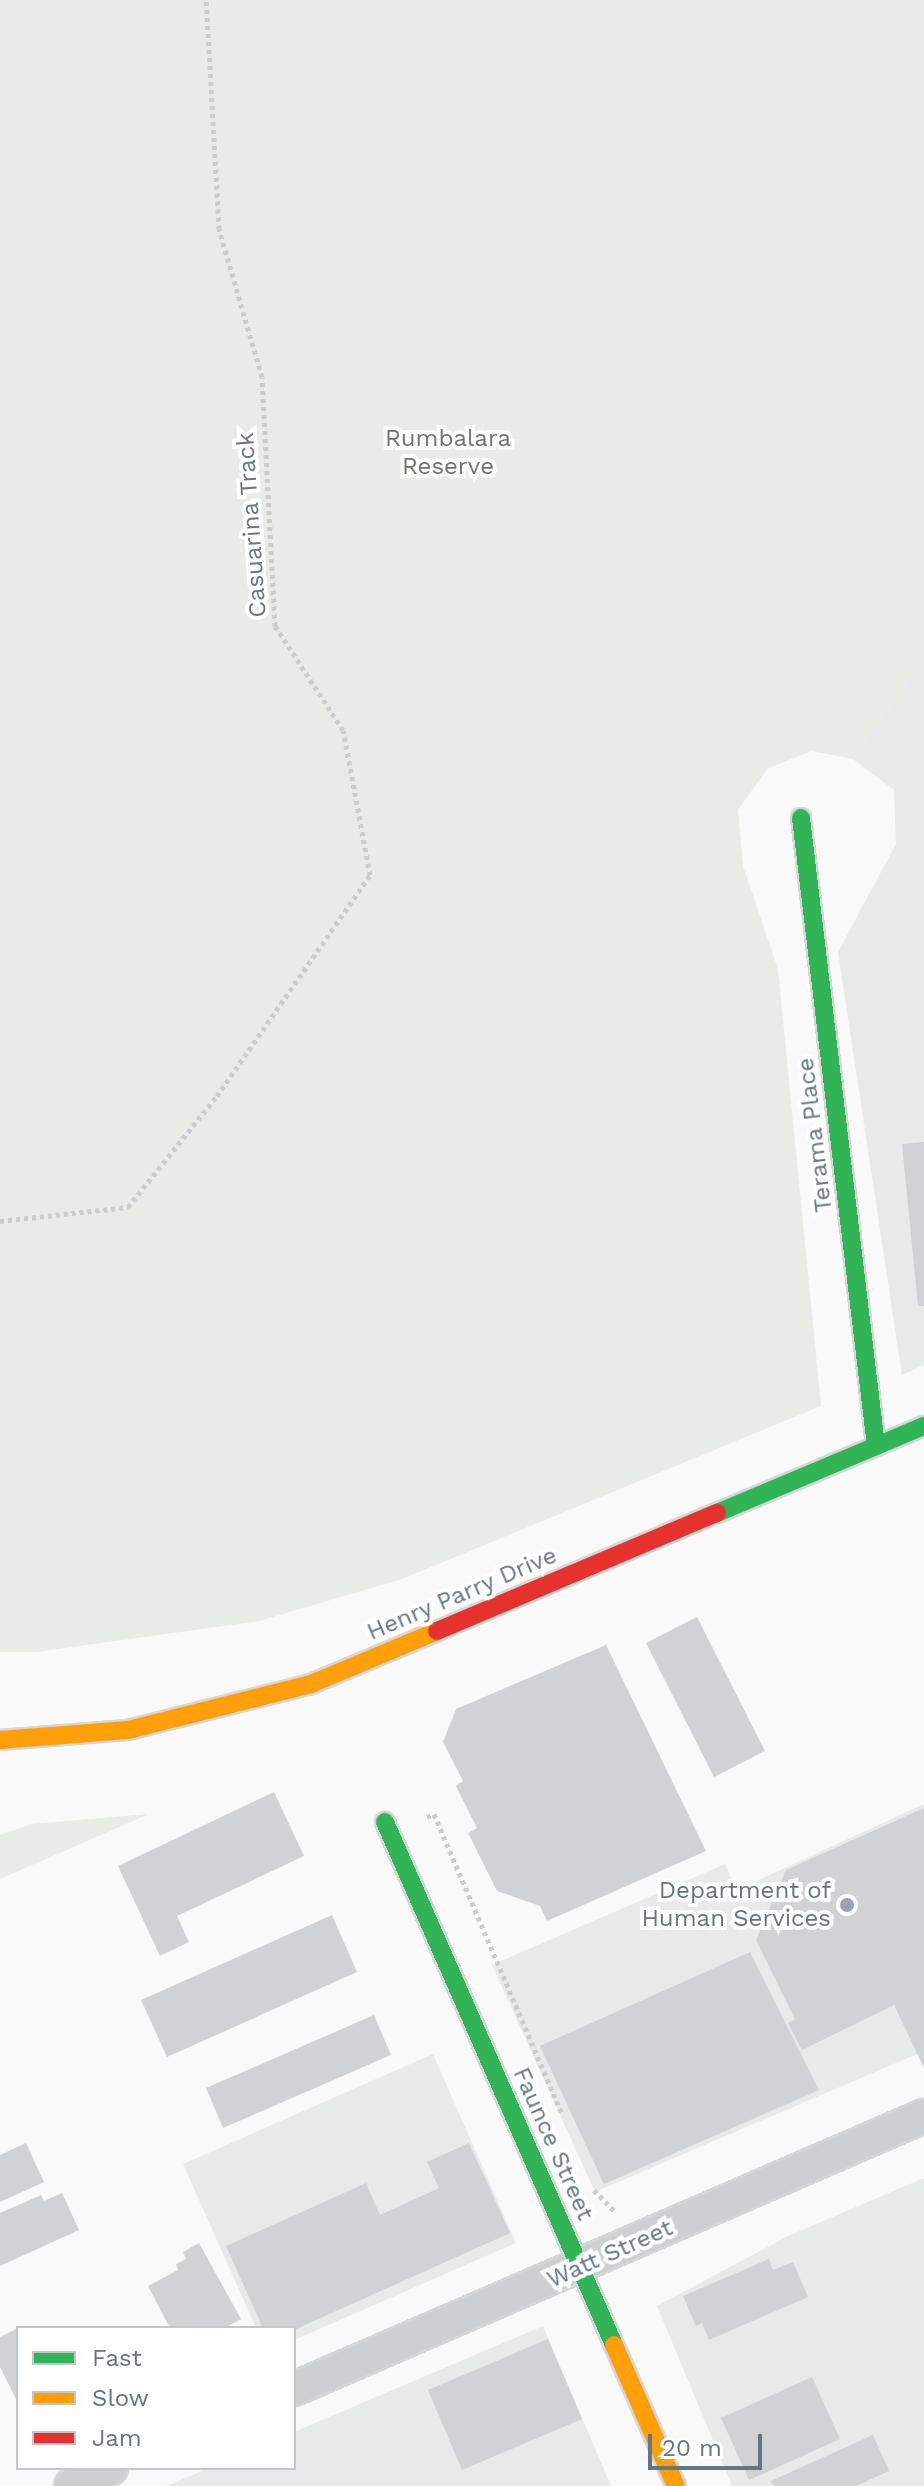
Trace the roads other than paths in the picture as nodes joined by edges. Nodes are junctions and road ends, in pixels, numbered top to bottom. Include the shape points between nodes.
1 (801, 818) dead end
2 (924, 1426) edge
3 (876, 1446) junction
4 (0, 1740) edge
5 (385, 1822) dead end
6 (924, 2116) edge
7 (581, 2267) junction
8 (296, 2388) edge
9 (107, 2470) edge
10 (71, 2486) edge
11 (676, 2486) edge

1 - 3 street, Terama Place
2 - 3 street, Henry Parry Drive
3 - 4 street, Henry Parry Drive via 311,1684 128,1730
5 - 7 street, Faunce Street
6 - 7 street, Watt Street
7 - 8 street, Watt Street
7 - 11 street, Faunce Street
9 - 10 street

